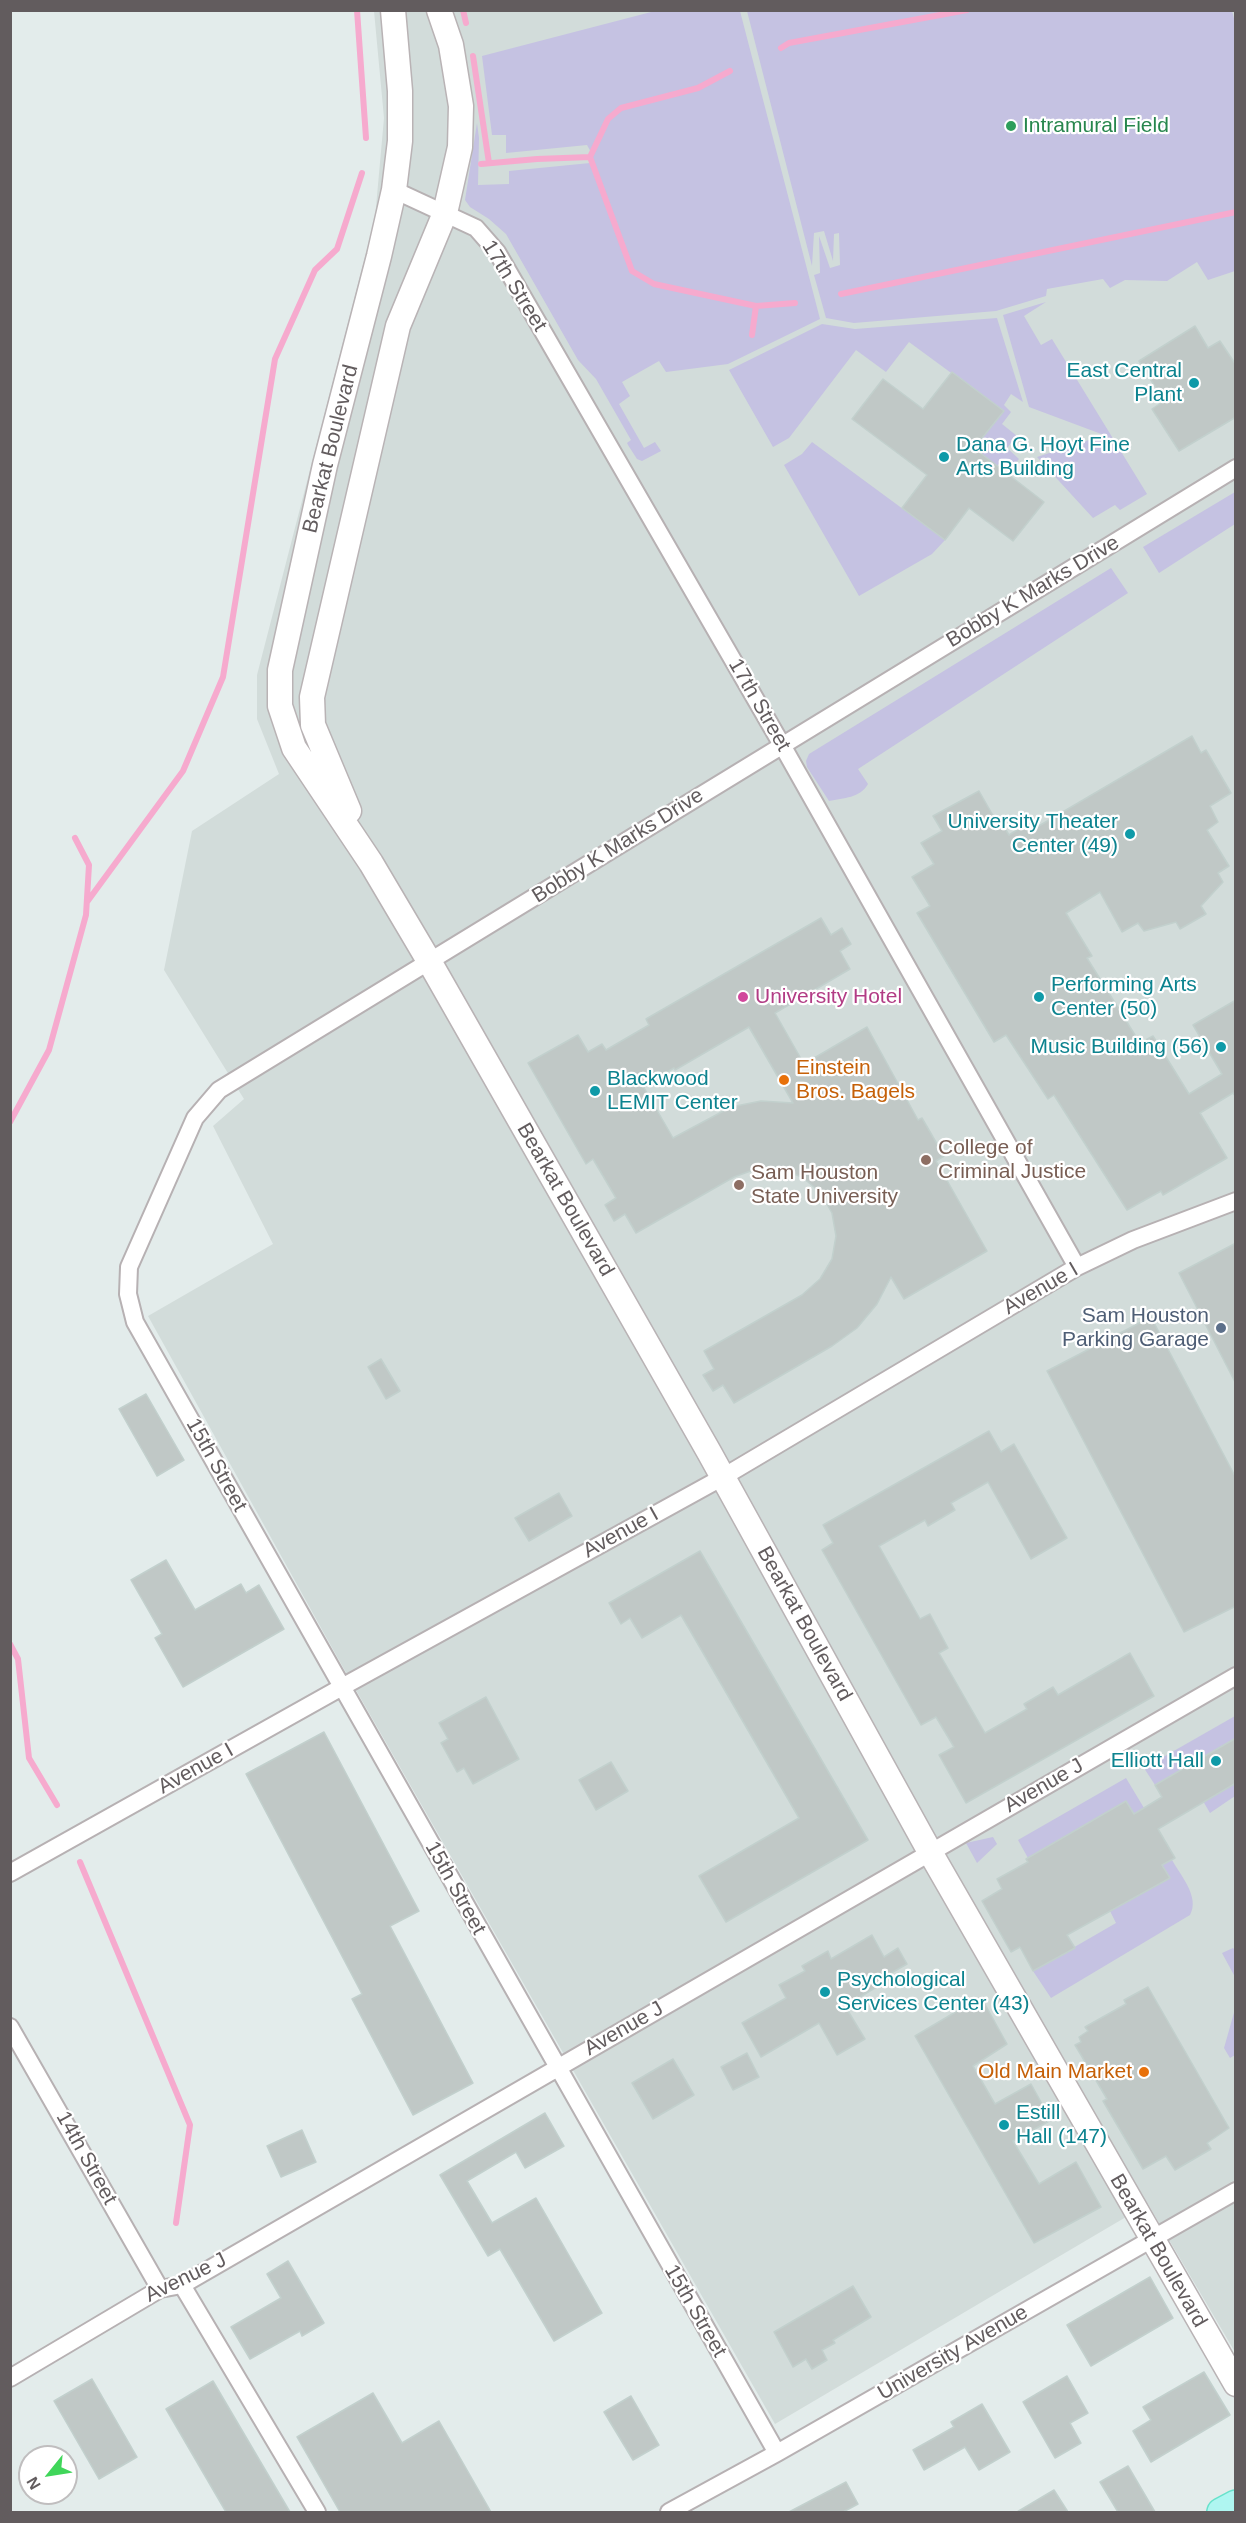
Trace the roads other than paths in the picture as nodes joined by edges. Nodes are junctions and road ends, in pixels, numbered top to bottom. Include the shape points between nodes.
1 (393, 10) edge
2 (439, 10) edge
3 (394, 190) junction
4 (445, 213) junction
5 (1236, 468) edge
6 (782, 745) junction
7 (371, 863) junction
8 (429, 961) junction
9 (1236, 1202) edge
10 (1077, 1267) junction
11 (135, 1322) joint
12 (723, 1477) junction
13 (1236, 1676) edge
14 (342, 1687) junction
15 (930, 1852) junction
16 (10, 1874) edge
17 (10, 2027) edge
18 (557, 2068) junction
19 (1236, 2191) edge
20 (1151, 2240) junction
21 (182, 2284) junction
22 (160, 2289) junction
23 (10, 2378) edge
24 (1236, 2384) edge
25 (777, 2453) junction
26 (1236, 2504) edge
27 (317, 2512) edge
28 (669, 2512) edge
29 (1221, 2512) edge

1 - 3 street, Bearkat Boulevard via 400,91 400,141
2 - 4 street, Bearkat Boulevard via 451,45 461,106 460,147
3 - 4 street, 17th Street
3 - 7 street, Bearkat Boulevard via 325,465 280,670 280,706 294,748
4 - 6 street, 17th Street via 476,228 497,252
4 - 7 street, Bearkat Boulevard via 398,326 312,697 313,725
5 - 6 street, Bobby K Marks Drive
6 - 8 street, Bobby K Marks Drive
6 - 10 street, 17th Street
7 - 8 street, Bearkat Boulevard
8 - 11 street, Bobby K Marks Drive via 219,1090 195,1118 129,1267 128,1294
8 - 12 street, Bearkat Boulevard
9 - 10 street, Avenue I via 1133,1240
10 - 12 street, Avenue I
11 - 14 street, 15th Street
12 - 14 street, Avenue I
12 - 15 street, Bearkat Boulevard
13 - 15 street, Avenue J
14 - 16 street, Avenue I
14 - 18 street, 15th Street
15 - 18 street, Avenue J
15 - 20 street, Bearkat Boulevard
17 - 22 street, 14th Street
18 - 21 street, Avenue J
18 - 25 street, 15th Street
19 - 20 street, University Avenue
20 - 24 street, Bearkat Boulevard
20 - 25 street, University Avenue
21 - 22 street, Avenue J
21 - 27 street
22 - 23 street, Avenue J
25 - 28 street, University Avenue
26 - 29 main road

